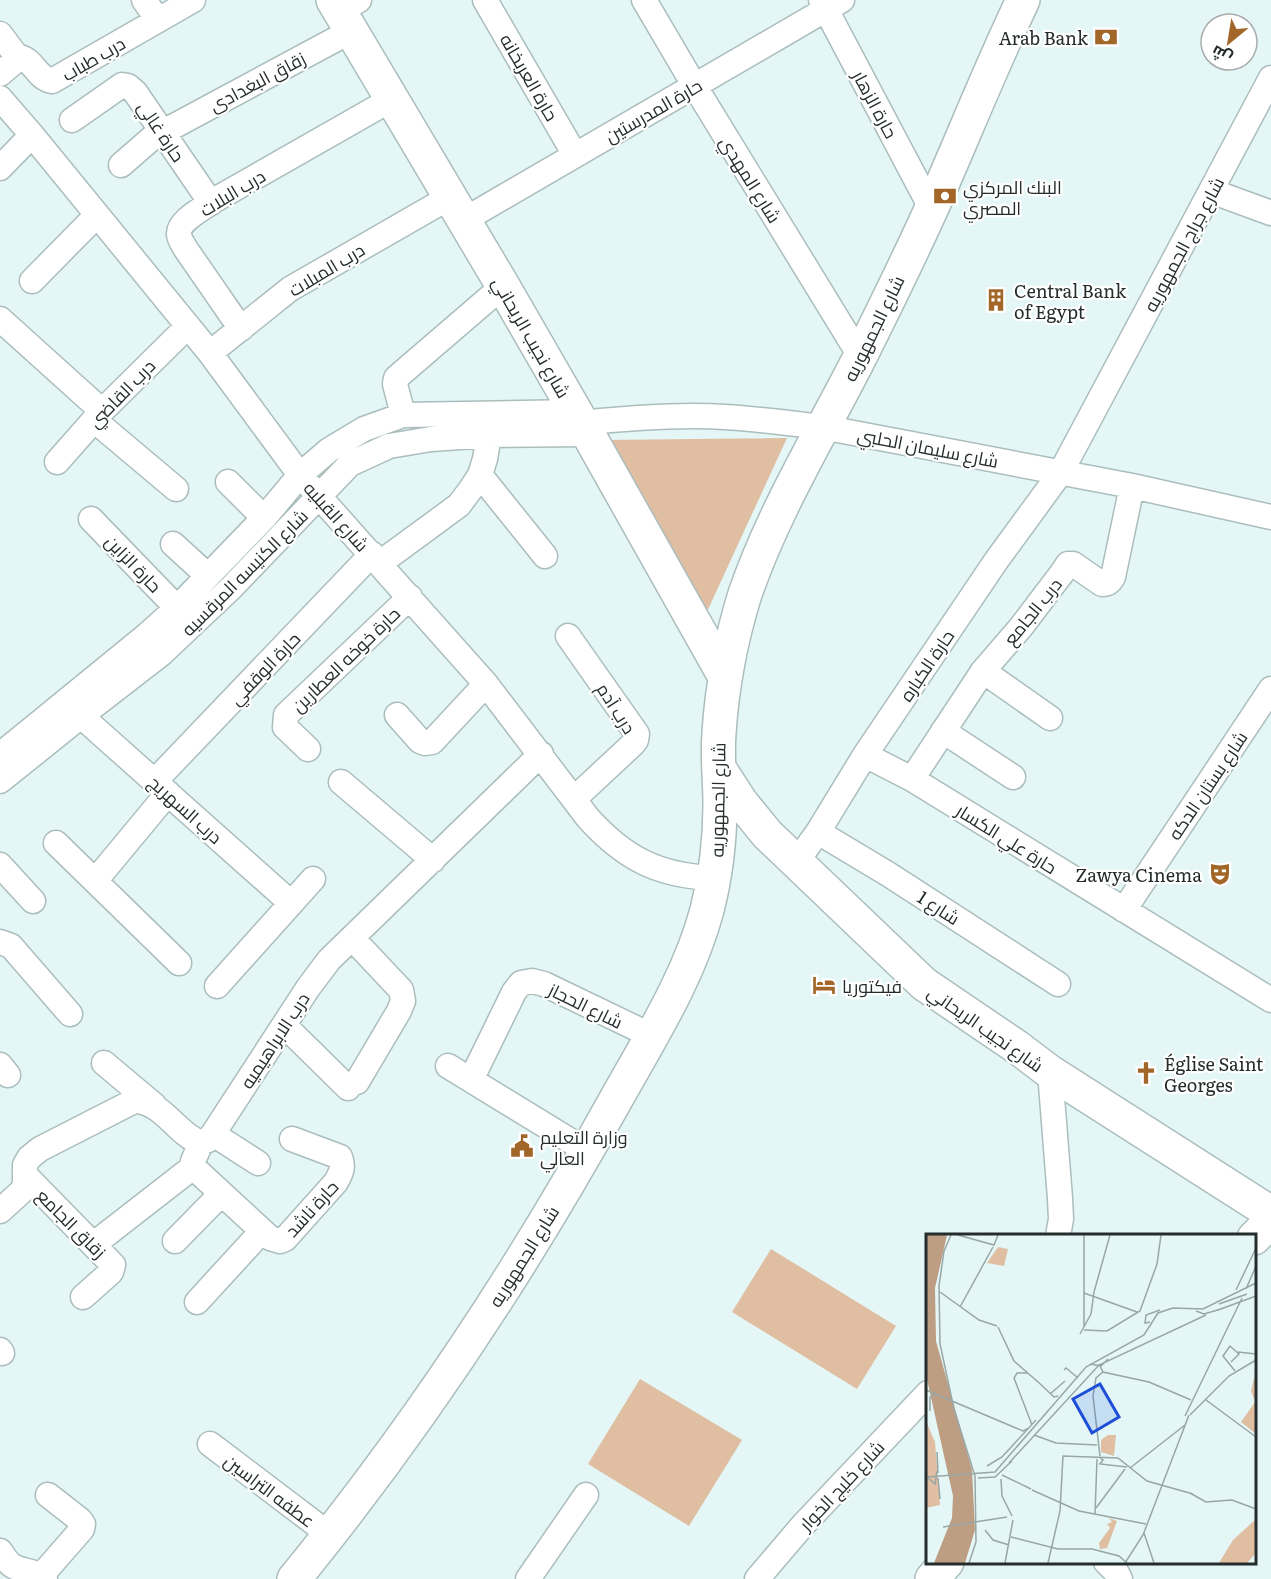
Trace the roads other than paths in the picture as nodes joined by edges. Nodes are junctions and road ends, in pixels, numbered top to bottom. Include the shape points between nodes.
1 (144, 0) edge
2 (194, 0) edge
3 (485, 0) edge
4 (644, 0) edge
5 (830, 3) edge
6 (1018, 3) edge
7 (346, 10) edge
8 (158, 20) junction
9 (0, 34) edge
10 (18, 58) junction
11 (0, 74) edge
12 (1271, 78) edge
13 (694, 85) junction
14 (0, 98) edge
15 (392, 99) junction
16 (72, 120) dead end
17 (163, 132) junction
18 (32, 135) junction
19 (575, 155) junction
20 (121, 165) dead end
21 (0, 168) edge
22 (1211, 191) junction
23 (211, 203) junction
24 (457, 208) junction
25 (931, 208) junction
26 (1271, 213) edge
27 (97, 215) junction
28 (32, 281) dead end
29 (503, 286) junction
30 (0, 319) edge
31 (188, 326) junction
32 (241, 329) junction
33 (210, 353) junction
34 (860, 356) junction
35 (98, 415) junction
36 (404, 415) junction
37 (582, 423) junction
38 (822, 428) junction
39 (489, 435) junction
40 (57, 462) dead end
41 (1061, 472) junction
42 (300, 475) junction
43 (480, 475) junction
44 (228, 482) dead end
45 (1132, 486) junction
46 (176, 489) dead end
47 (318, 496) junction
48 (1271, 517) edge
49 (264, 518) junction
50 (91, 519) dead end
51 (173, 544) dead end
52 (545, 556) dead end
53 (376, 559) junction
54 (208, 576) junction
55 (410, 597) junction
56 (177, 608) junction
57 (568, 636) dead end
58 (982, 670) junction
59 (725, 677) junction
60 (486, 684) junction
61 (1271, 689) edge
62 (397, 715) dead end
63 (81, 716) junction
64 (1050, 718) dead end
65 (943, 731) junction
66 (308, 749) dead end
67 (14, 752) edge
68 (541, 754) junction
69 (865, 755) junction
70 (719, 767) junction
71 (1013, 777) dead end
72 (912, 779) junction
73 (0, 781) edge
74 (341, 782) dead end
75 (162, 787) junction
76 (574, 799) junction
77 (818, 832) junction
78 (56, 843) dead end
79 (433, 860) junction
80 (797, 861) junction
81 (0, 865) edge
82 (714, 878) junction
83 (313, 879) dead end
84 (95, 881) junction
85 (33, 900) dead end
86 (291, 903) junction
87 (1124, 910) junction
88 (352, 938) junction
89 (0, 942) edge
90 (179, 963) dead end
91 (1058, 984) dead end
92 (217, 986) dead end
93 (1271, 1000) edge
94 (70, 1014) dead end
95 (284, 1025) junction
96 (652, 1036) junction
97 (104, 1063) dead end
98 (448, 1066) dead end
99 (1050, 1072) junction
100 (471, 1080) junction
101 (154, 1105) junction
102 (207, 1139) junction
103 (292, 1139) dead end
104 (587, 1151) junction
105 (258, 1163) dead end
106 (193, 1167) junction
107 (25, 1175) junction
108 (221, 1194) junction
109 (0, 1211) edge
110 (1271, 1213) edge
111 (1271, 1221) edge
112 (262, 1231) junction
113 (1058, 1234) edge
114 (1256, 1236) edge
115 (175, 1241) dead end
116 (94, 1244) junction
117 (83, 1297) dead end
118 (197, 1302) dead end
119 (926, 1394) edge
120 (210, 1444) dead end
121 (48, 1495) dead end
122 (586, 1495) dead end
123 (330, 1535) junction
124 (4, 1564) edge
125 (947, 1564) edge
126 (1107, 1564) edge
127 (43, 1577) edge
128 (294, 1579) edge
129 (528, 1579) edge
130 (757, 1579) edge
131 (932, 1579) edge
132 (1120, 1579) edge

1 - 8 street
2 - 8 street, درب طباب
3 - 19 street, حارة العربخانه
4 - 13 street, شارع المهدي
5 - 13 street, حارة المدرستين
5 - 25 street, حارة الزهار
6 - 25 main road, شارع الجمهوريه
7 - 15 main road, شارع نجيب الريحاني
7 - 17 street, زقاق البغدادى
8 - 10 street, درب طباب via 52,81 44,80 25,58
9 - 10 street
10 - 11 street
12 - 22 street, شارع جراج الجمهوريه
13 - 19 street, حارة المدرستين
13 - 34 street, شارع المهدي
14 - 18 street, شارع القبليه
15 - 23 street, درب البلات
15 - 24 main road, شارع نجيب الريحاني
16 - 17 street, حارة غالي via 122,85 135,92
17 - 20 street, زقاق البغدادى
17 - 23 street, حارة غالي
18 - 21 street
18 - 27 street, شارع القبليه
19 - 24 street, حارة المدرستين
22 - 26 street
22 - 41 street, شارع جراج الجمهوريه
23 - 32 street, درب البلات via 186,221 179,236
24 - 29 main road, شارع نجيب الريحاني
24 - 32 street, درب المبلات via 290,289
25 - 34 main road, شارع الجمهوريه
27 - 28 street
27 - 31 street, شارع القبليه
29 - 36 street via 396,378
29 - 37 main road, شارع نجيب الريحاني
30 - 35 street
31 - 33 street, شارع القبليه
31 - 35 street, درب القاضي
32 - 33 street, درب المبلات
33 - 42 street, شارع القبليه
34 - 38 main road, شارع الجمهوريه
35 - 40 street, درب القاضي
35 - 46 street
36 - 37 street, شارع الكنيسه المرقسيه
36 - 42 street, شارع الكنيسه المرقسيه via 363,429 329,450
37 - 38 street, شارع سليمان الحلبي via 624,418 723,417
37 - 39 street, شارع الكنيسه المرقسيه
37 - 59 main road, شارع نجيب الريحاني
38 - 41 street, شارع سليمان الحلبي
38 - 59 main road, شارع الجمهوريه via 758,560 744,598
39 - 43 street
39 - 47 street, شارع الكنيسه المرقسيه via 389,446 350,464
41 - 45 street, شارع سليمان الحلبي
41 - 69 street, حارة الكباره
42 - 47 street, شارع القبليه
42 - 49 street, شارع الكنيسه المرقسيه
43 - 52 street
43 - 53 street, حارة الوقفي via 459,505
44 - 49 street
45 - 48 street, شارع سليمان الحلبي
45 - 58 street, درب الجامع via 1110,581 1102,584 1068,564 1021,627
47 - 53 street, شارع القبليه
47 - 63 street, شارع الكنيسه المرقسيه via 196,622
49 - 54 street, شارع الكنيسه المرقسيه
50 - 56 street, حارة الزاين
51 - 54 street
53 - 55 street, شارع القبليه
53 - 75 street, حارة الوقفي
54 - 56 street, شارع الكنيسه المرقسيه
55 - 60 street, شارع القبليه
55 - 66 street, حارة خوخه العطارين via 285,715 285,727
56 - 67 street, شارع الكنيسه المرقسيه
57 - 76 street, درب آدم via 637,734 633,744
58 - 64 street
58 - 65 street, درب الجامع
59 - 70 main road, شارع الجمهوريه
60 - 62 street via 432,741 420,741
60 - 68 street, شارع القبليه
61 - 87 street, شارع بستان الدكه
63 - 67 street, شارع الكنيسه المرقسيه
63 - 75 street, درب السهريج
65 - 71 street
65 - 72 street, درب الجامع
67 - 73 street, شارع الكنيسه المرقسيه
68 - 76 street, شارع القبليه
68 - 79 street, درب الابراهيميه
69 - 72 street, حارة علي الكسار
69 - 77 street, حارة الكباره
70 - 80 main road, شارع نجيب الريحاني via 753,818
70 - 82 main road, شارع الجمهوريه via 719,841
72 - 87 street, حارة علي الكسار
74 - 79 street
75 - 84 street, حارة الوقفي
75 - 86 street, درب السهريج
76 - 82 street, شارع القبليه via 605,836 645,863 668,872
77 - 80 street, حارة الكباره
77 - 91 street, شارع 1
78 - 84 street
79 - 88 street, درب الابراهيميه
80 - 99 main road, شارع نجيب الريحاني via 924,984
81 - 85 street
82 - 96 main road, شارع الجمهوريه via 696,944
83 - 86 street
84 - 90 street
86 - 92 street
87 - 93 street, حارة علي الكسار
88 - 95 street, درب الابراهيميه via 329,960
88 - 95 street via 401,990 403,1001 353,1085
89 - 94 street via 11,946
95 - 102 street, درب الابراهيميه
96 - 100 street, شارع الحجاز via 544,984 521,983
96 - 104 main road, شارع الجمهوريه
97 - 101 street
98 - 100 street
99 - 110 main road, شارع نجيب الريحاني
99 - 113 street via 1060,1198
100 - 104 street
101 - 102 street via 193,1140
101 - 107 street via 134,1101 40,1149 29,1158
102 - 105 street
102 - 106 street
103 - 112 street, حارة ناشد via 340,1157 342,1173 285,1239 274,1240
104 - 123 main road, شارع الجمهوريه via 446,1374
106 - 108 street, حارة ناشد
106 - 116 street
107 - 109 street via 22,1191
107 - 116 street, زقاق الجامع
108 - 112 street, حارة ناشد
108 - 115 street
111 - 114 main road
112 - 118 street
116 - 117 street, زقاق الجامع via 113,1265 111,1272
119 - 130 street, شارع خليج الخوار
120 - 123 street, عطفه التراسين
121 - 127 street via 83,1524
122 - 129 street
123 - 128 main road, شارع الجمهوريه
124 - 127 street
125 - 131 main road
126 - 132 street

